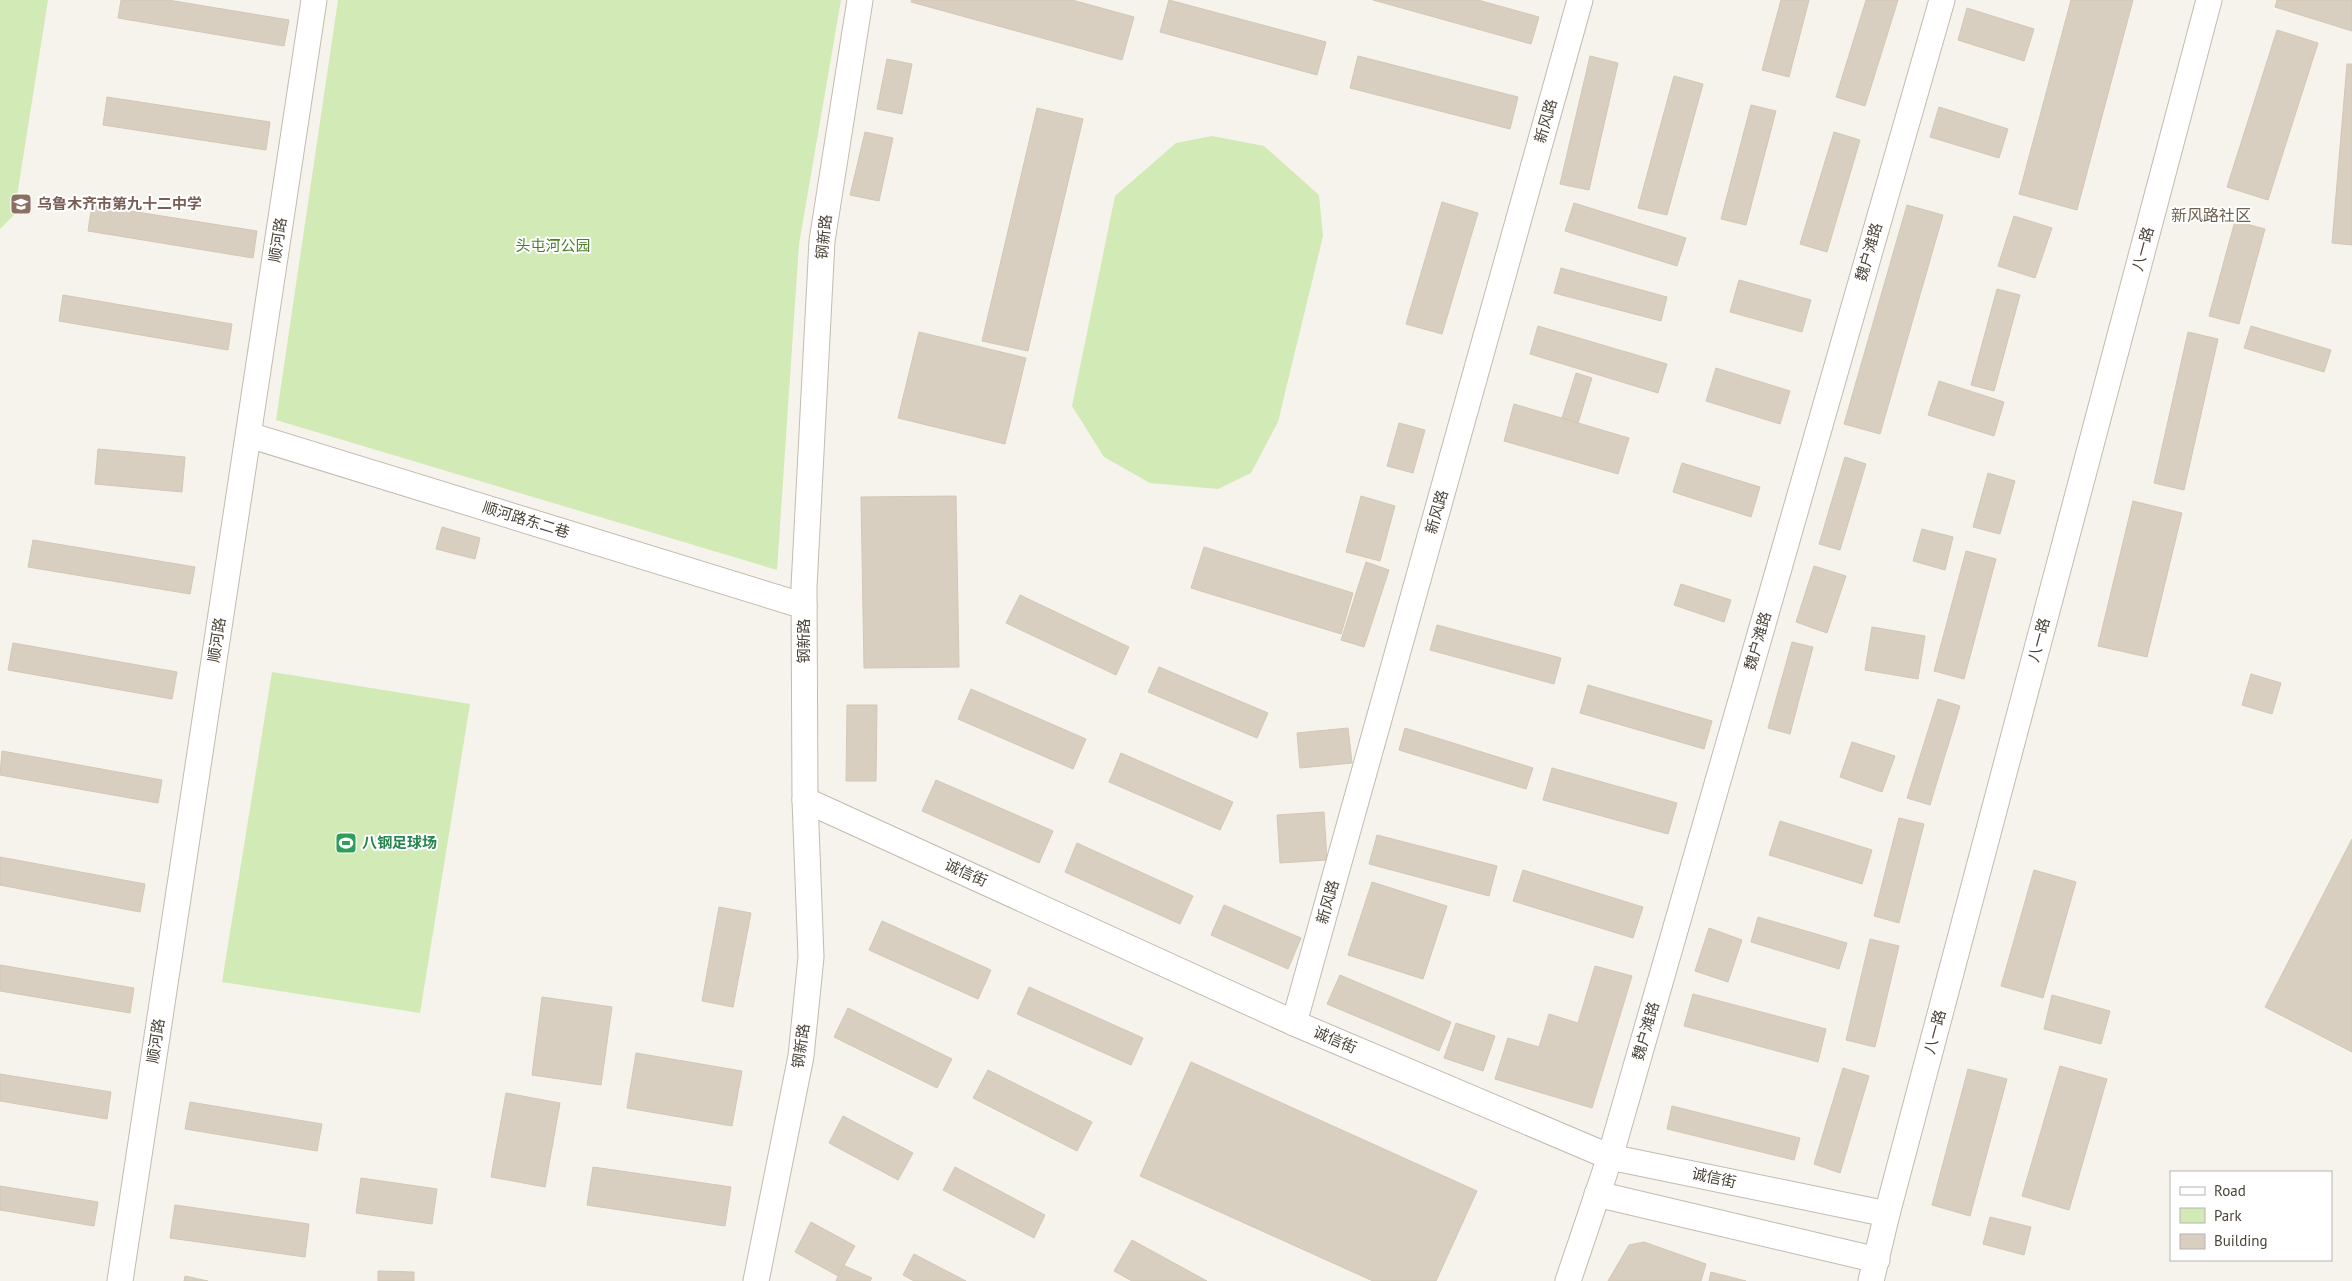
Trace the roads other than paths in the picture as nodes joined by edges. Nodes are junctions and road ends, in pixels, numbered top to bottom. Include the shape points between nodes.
1 (314, 0) edge
2 (860, 0) edge
3 (1580, 0) edge
4 (1942, 0) edge
5 (2209, 0) edge
6 (249, 435) junction
7 (804, 606) junction
8 (805, 800) junction
9 (1294, 1023) junction
10 (1610, 1157) junction
11 (1597, 1194) junction
12 (1887, 1214) junction
13 (1874, 1271) edge
14 (120, 1281) edge
15 (756, 1281) edge
16 (1568, 1281) edge

1 - 6 street, 顺河路
2 - 7 street, 钢新路 via 822,241
3 - 9 street, 新风路
4 - 10 street, 魏户滩路
5 - 12 street, 八一路
6 - 7 street, 顺河路东二巷
6 - 14 street, 顺河路
7 - 8 street, 钢新路
8 - 9 street, 诚信街
8 - 15 street, 钢新路 via 811,957 801,1056
9 - 10 street, 诚信街
10 - 11 street, 魏户滩路
10 - 12 street, 诚信街
11 - 13 street
11 - 16 street, 魏户滩路
12 - 13 street, 八一路

